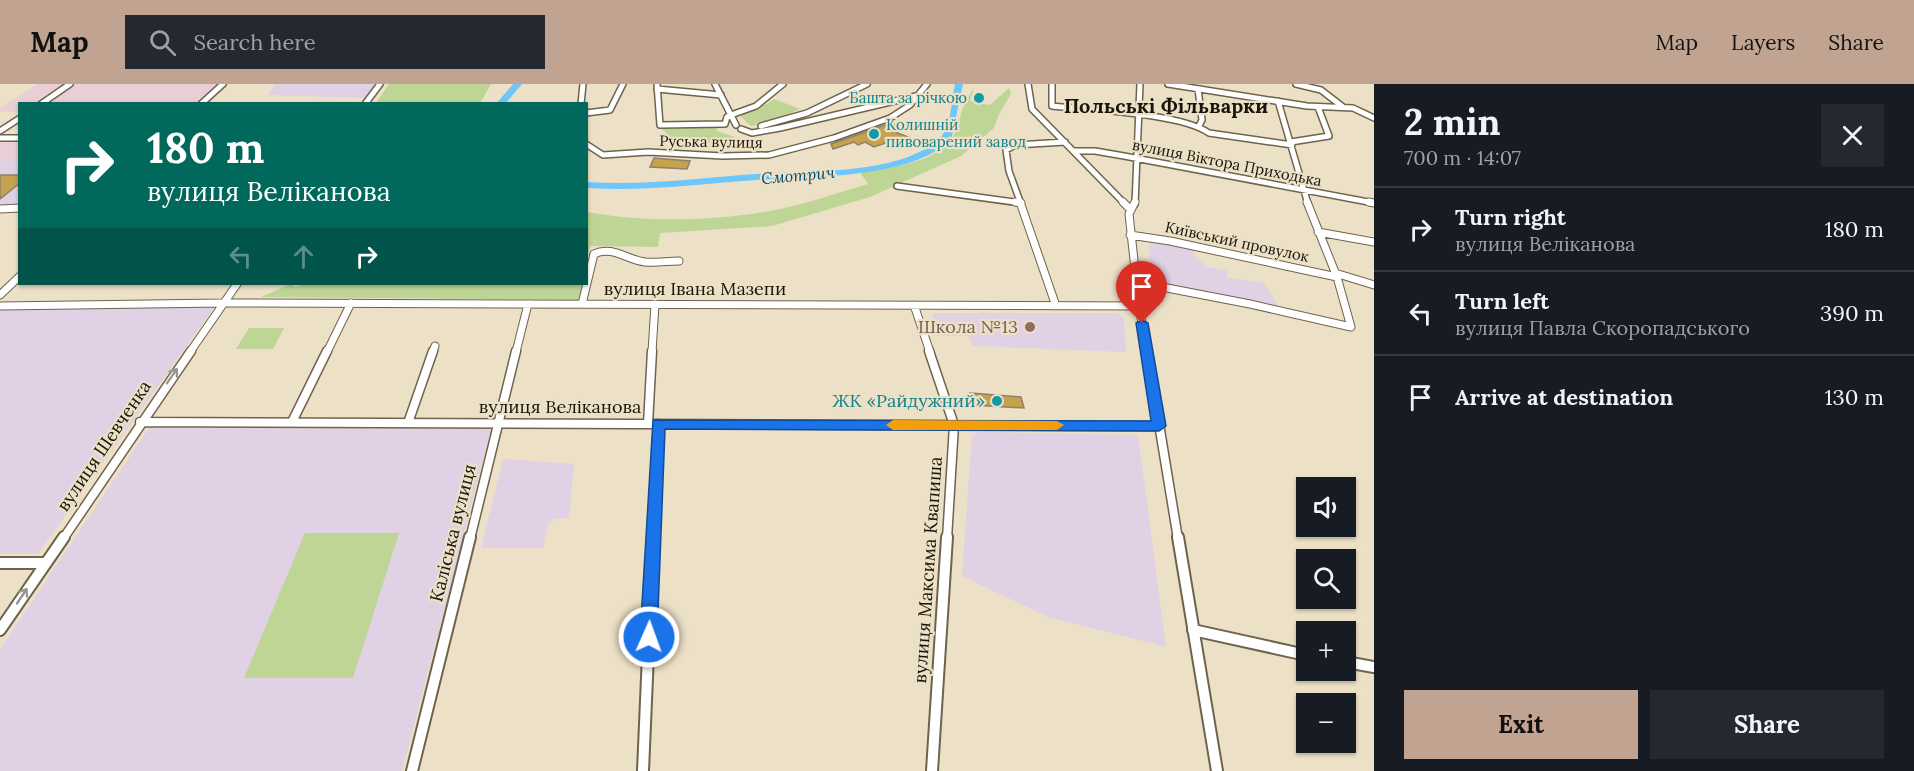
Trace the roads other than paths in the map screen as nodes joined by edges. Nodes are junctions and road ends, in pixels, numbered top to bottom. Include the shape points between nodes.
1 (70, 84) edge
2 (224, 84) edge
3 (380, 84) edge
4 (583, 84) edge
5 (623, 84) edge
6 (716, 84) edge
7 (783, 84) edge
8 (853, 84) edge
9 (867, 84) edge
10 (927, 84) edge
11 (1028, 84) edge
12 (1052, 84) edge
13 (1140, 84) edge
14 (1168, 84) edge
15 (1296, 84) edge
16 (657, 86) edge
17 (1198, 89) junction
18 (857, 91) junction
19 (721, 95) junction
20 (917, 96) junction
21 (1278, 101) junction
22 (44, 102) edge
23 (203, 102) edge
24 (366, 102) edge
25 (581, 102) edge
26 (1318, 107) junction
27 (1343, 107) junction
28 (1047, 108) junction
29 (1035, 111) junction
30 (588, 113) edge
31 (1138, 114) junction
32 (731, 115) junction
33 (1374, 118) edge
34 (18, 119) edge
35 (1199, 126) junction
36 (0, 131) edge
37 (750, 131) junction
38 (0, 138) edge
39 (18, 138) edge
40 (1065, 142) junction
41 (1291, 144) junction
42 (588, 145) edge
43 (1075, 151) junction
44 (1137, 160) junction
45 (897, 186) dead end
46 (1302, 189) junction
47 (1374, 202) edge
48 (1021, 203) junction
49 (0, 208) edge
50 (18, 208) edge
51 (1131, 210) junction
52 (1318, 232) junction
53 (1130, 235) junction
54 (1374, 242) edge
55 (679, 261) dead end
56 (1336, 275) junction
57 (18, 278) edge
58 (588, 279) edge
59 (1136, 282) junction
60 (236, 285) edge
61 (587, 285) edge
62 (1374, 285) edge
63 (0, 296) edge
64 (222, 303) junction
65 (351, 303) junction
66 (528, 304) junction
67 (582, 304) junction
68 (655, 304) junction
69 (914, 305) junction
70 (0, 306) edge
71 (1056, 306) junction
72 (1139, 306) junction
73 (435, 346) dead end
74 (140, 422) junction
75 (292, 423) junction
76 (408, 423) junction
77 (498, 423) junction
78 (653, 424) junction
79 (954, 425) junction
80 (1159, 426) junction
81 (0, 563) edge
82 (45, 563) junction
83 (0, 630) edge
84 (1193, 630) junction
85 (1296, 653) edge
86 (1356, 664) edge
87 (1374, 667) edge
88 (412, 771) edge
89 (643, 771) edge
90 (932, 771) edge
91 (1217, 771) edge

1 - 22 street
2 - 23 street
3 - 24 street
4 - 25 street
5 - 30 street via 610,110
6 - 19 street
7 - 32 street via 756,106
8 - 18 street
9 - 18 street
10 - 20 street, Руська вулиця
11 - 29 street via 1029,102
12 - 28 street
13 - 31 street
14 - 17 street
15 - 27 street via 1322,90
16 - 19 street
16 - 32 street via 660,125 725,124
17 - 21 street
17 - 35 street via 1202,120
18 - 37 street via 807,113
19 - 32 street
20 - 37 street
20 - 42 street, Руська вулиця via 890,118 769,155 603,155
21 - 26 street
21 - 41 street
26 - 27 street
26 - 41 street via 1329,136
27 - 33 street via 1361,110
28 - 29 street
28 - 31 street
29 - 40 street
31 - 35 street
31 - 44 street
32 - 37 street
32 - 37 street via 739,127
34 - 36 street
35 - 41 street via 1209,133
38 - 39 street
40 - 43 street
40 - 48 street via 1007,148 1009,175
41 - 46 street
43 - 44 street, вулиця Віктора Приходька
43 - 51 street
44 - 46 street, вулиця Віктора Приходька
44 - 51 street via 1135,203
45 - 48 street
46 - 47 street, вулиця Віктора Приходька
46 - 52 street
48 - 71 street
49 - 50 street
51 - 53 street
52 - 54 street
52 - 56 street
53 - 56 street, Київський провулок
53 - 59 street
55 - 58 street via 643,262 610,251 597,251
56 - 59 street via 1351,327
56 - 62 street, Київський провулок
57 - 63 street
59 - 72 street
60 - 64 street, вулиця Шевченка
61 - 67 street
64 - 65 street, вулиця Івана Мазепи
64 - 70 street, вулиця Івана Мазепи
74 -> 64 street, вулиця Шевченка
65 - 66 street, вулиця Івана Мазепи
65 - 75 street
66 - 67 street, вулиця Івана Мазепи
66 - 77 street, Каліська вулиця
67 - 68 street, вулиця Івана Мазепи
68 - 69 street, вулиця Івана Мазепи
68 - 78 street
69 - 71 street, вулиця Івана Мазепи
69 - 79 street, вулиця Максима Квапиша
71 - 72 street, вулиця Івана Мазепи
72 - 80 street
73 - 76 street
74 - 75 street, вулиця Веліканова
74 - 82 street, вулиця Шевченка
75 - 76 street, вулиця Веліканова
76 - 77 street, вулиця Веліканова
77 - 78 street, вулиця Веліканова
77 - 88 street, Каліська вулиця
78 - 79 street, вулиця Веліканова
78 - 89 street
79 - 80 street, вулиця Веліканова
79 - 90 street, вулиця Максима Квапиша
80 - 84 street
81 - 82 street
83 -> 82 street, вулиця Шевченка
84 - 85 street
84 - 91 street
86 - 87 street

